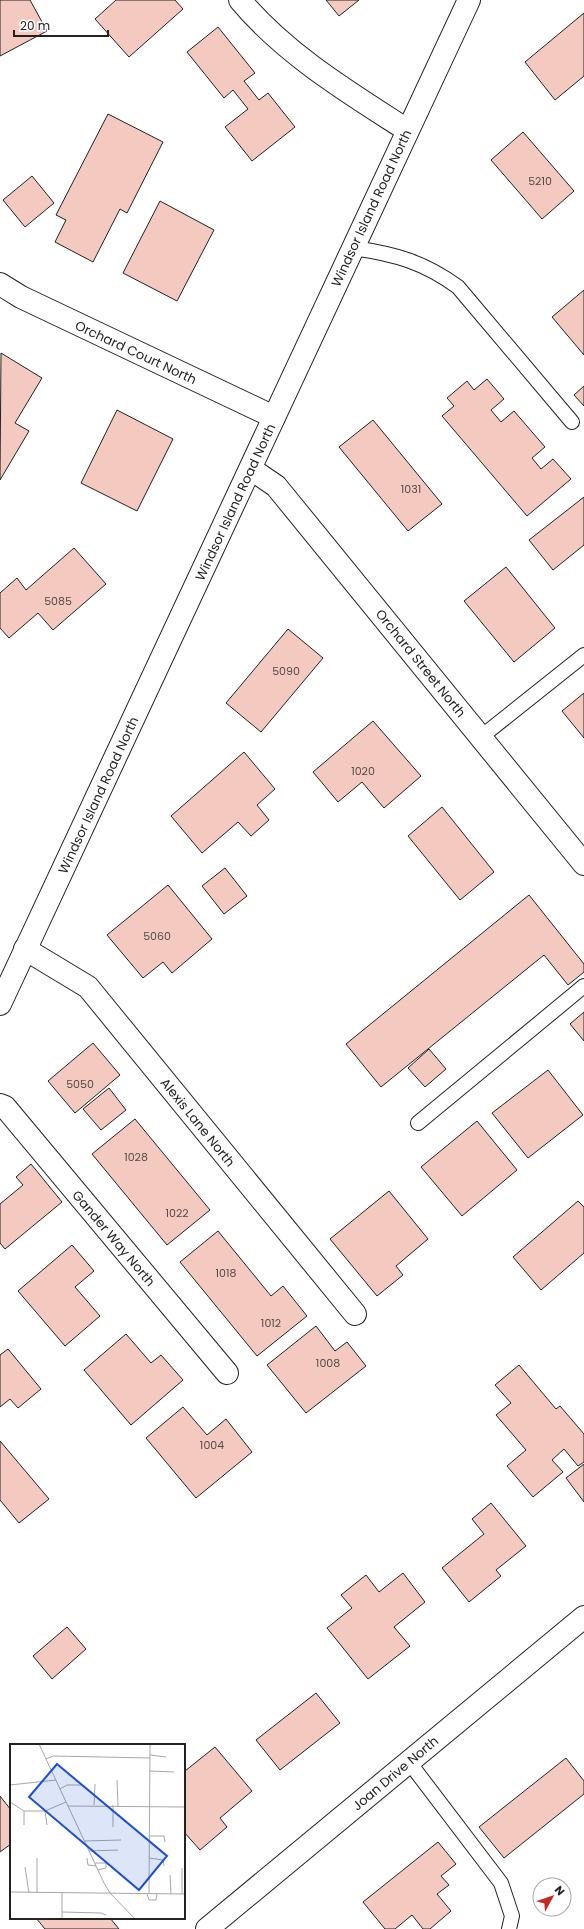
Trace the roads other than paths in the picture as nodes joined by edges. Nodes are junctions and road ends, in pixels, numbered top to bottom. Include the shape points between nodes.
1 (240, 0) edge
2 (469, 0) edge
3 (407, 130) junction
4 (353, 248) junction
5 (0, 284) edge
6 (274, 417) junction
7 (572, 422) dead end
8 (251, 469) junction
9 (584, 655) edge
10 (481, 737) junction
11 (584, 864) edge
12 (25, 949) junction
13 (584, 986) edge
14 (0, 1004) edge
15 (0, 1105) edge
16 (418, 1123) dead end
17 (355, 1314) dead end
18 (227, 1373) dead end
19 (584, 1617) edge
20 (409, 1762) junction
21 (207, 1929) edge
22 (509, 1929) edge

1 - 3 street via 295,53
2 - 3 street, Windsor Island Road North
3 - 4 street, Windsor Island Road North
4 - 6 street, Windsor Island Road North
4 - 7 lane via 417,263 439,273 458,288
5 - 6 street, Orchard Court North via 21,297
6 - 8 street, Windsor Island Road North
8 - 10 street, Orchard Street North via 276,486
8 - 12 street, Windsor Island Road North
9 - 10 lane
10 - 11 street, Orchard Street North
12 - 14 street, Windsor Island Road North
12 - 17 street, Alexis Lane North via 88,987
13 - 16 lane
15 - 18 street, Gander Way North via 5,1107
19 - 20 street, Joan Drive North
20 - 21 street, Joan Drive North
20 - 22 lane via 501,1883 512,1916

